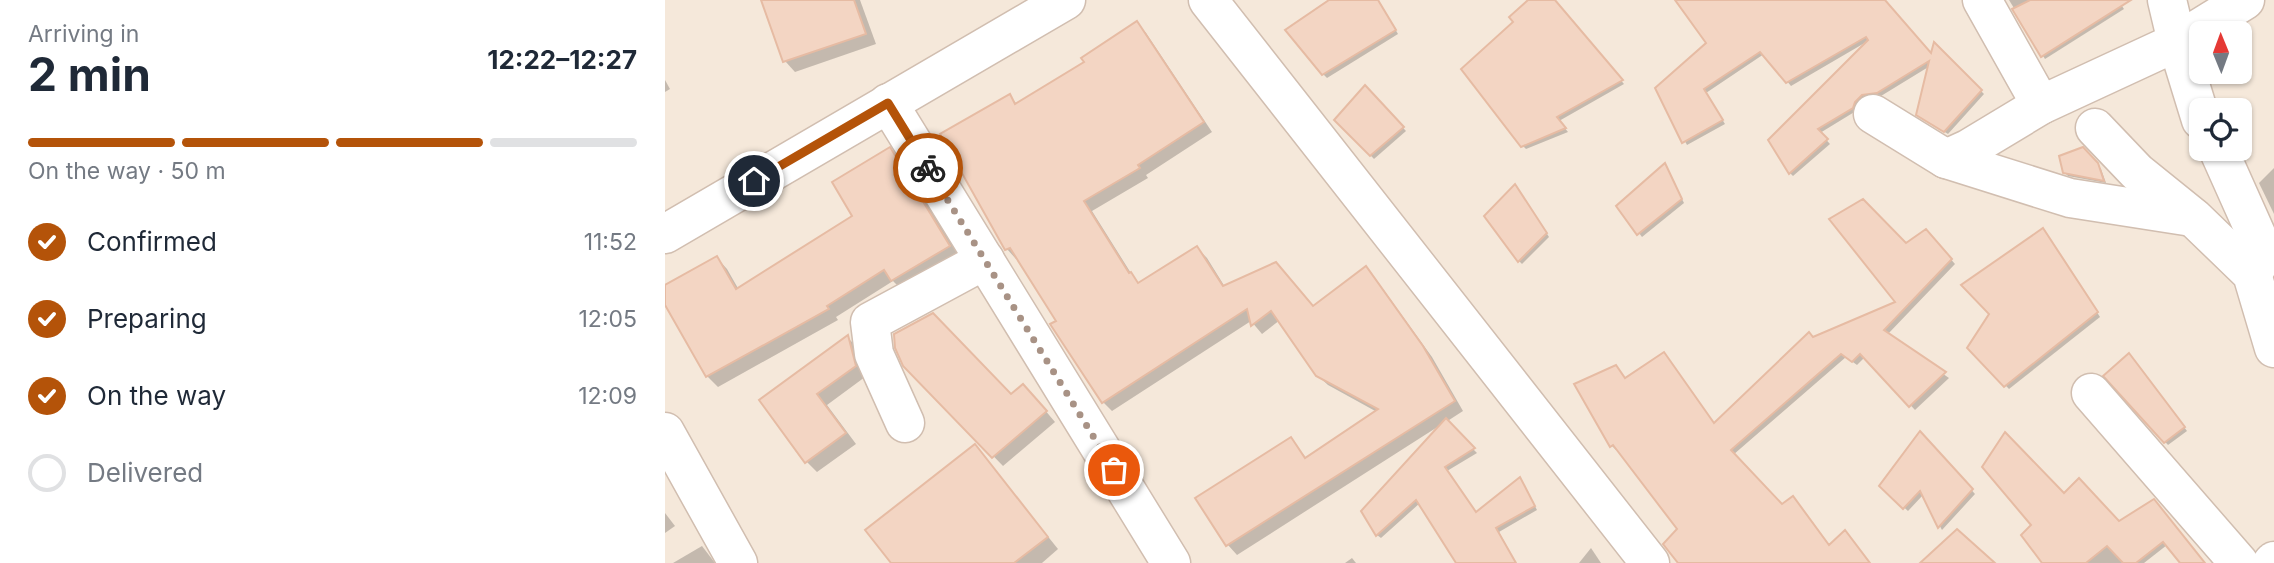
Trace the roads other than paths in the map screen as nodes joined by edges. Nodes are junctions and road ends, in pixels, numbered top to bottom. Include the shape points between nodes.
1 (1066, 0) edge
2 (1208, 0) edge
3 (1982, 0) edge
4 (2167, 0) edge
5 (2245, 0) edge
6 (2176, 42) junction
7 (2194, 98) edge
8 (888, 103) junction
9 (2041, 105) junction
10 (1873, 114) dead end
11 (2095, 128) dead end
12 (1946, 159) junction
13 (2223, 161) edge
14 (2195, 218) junction
15 (665, 234) edge
16 (985, 260) junction
17 (2252, 274) junction
18 (2274, 348) edge
19 (2091, 393) dead end
20 (905, 423) dead end
21 (665, 432) edge
22 (738, 563) edge
23 (1171, 563) edge
24 (1650, 563) edge
25 (2239, 563) edge

1 - 8 street
2 - 24 street
3 - 9 street
4 - 6 street
5 - 6 street
6 - 7 street
6 - 9 street
8 - 15 street
8 - 16 street
9 - 12 street
10 - 12 street
11 - 14 street via 2137,172
12 - 14 street via 2070,198
13 - 17 street via 2260,243 2263,257
14 - 17 street
16 - 20 street via 870,322 874,354
16 - 23 street
17 - 18 street
19 - 25 street
21 - 22 street

